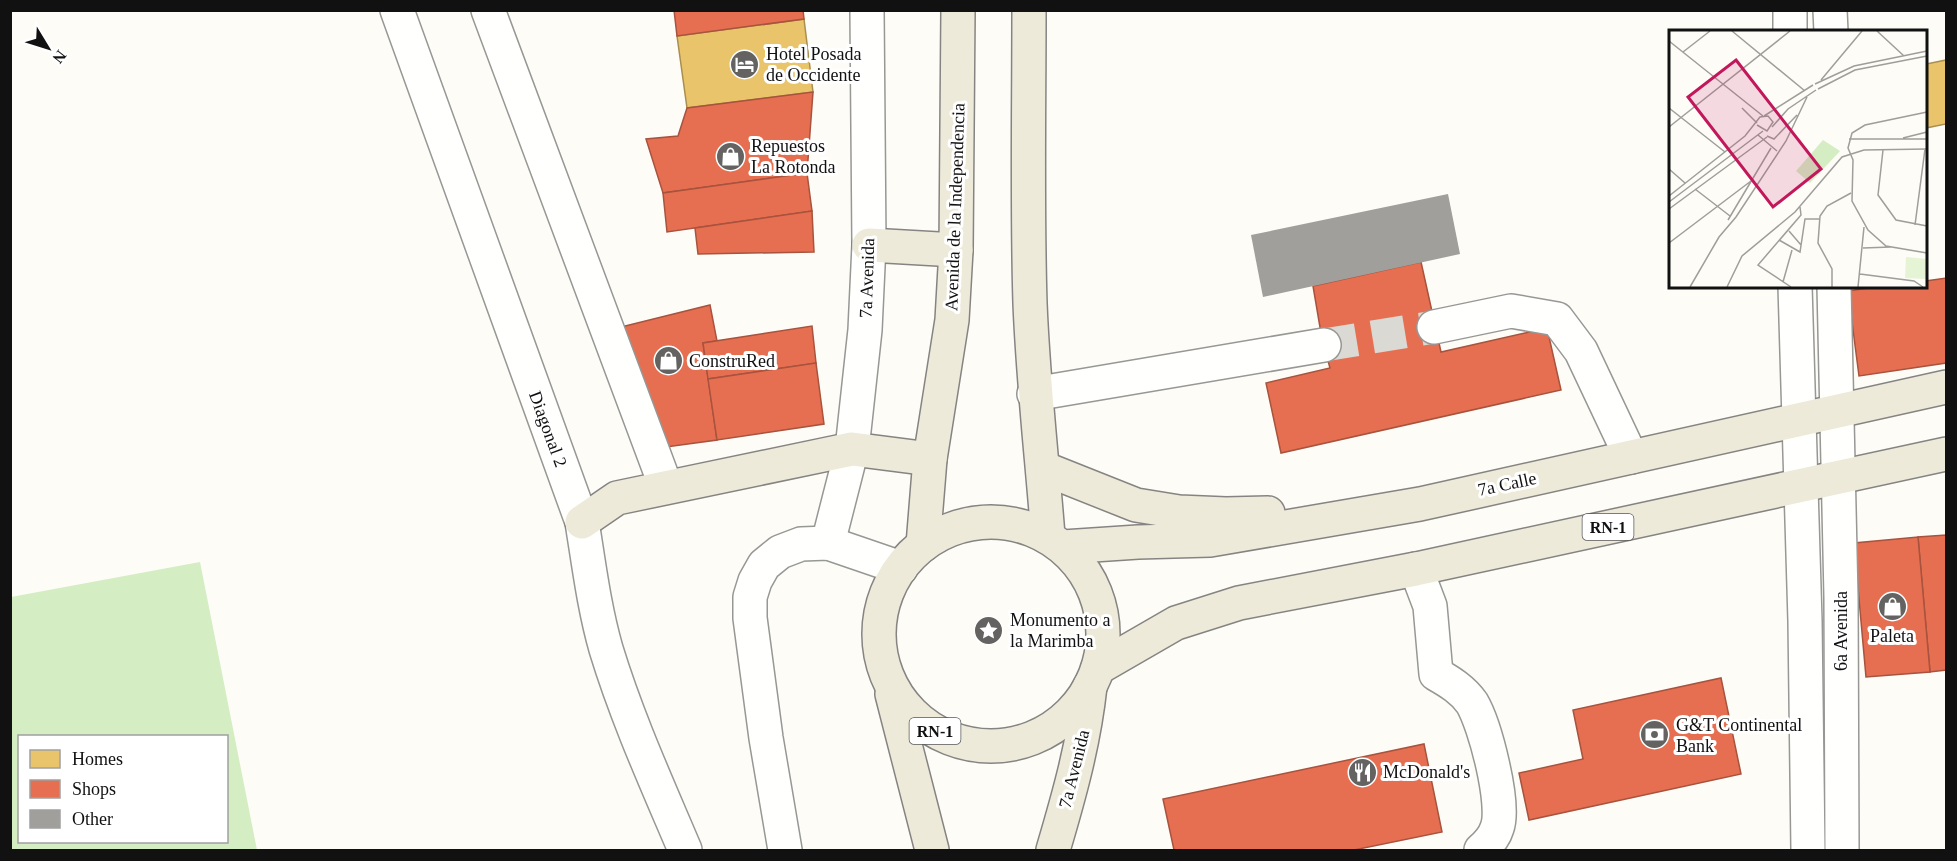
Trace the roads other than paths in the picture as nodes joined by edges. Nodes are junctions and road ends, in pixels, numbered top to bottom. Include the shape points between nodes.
1 (397, 10) edge
2 (488, 10) edge
3 (867, 10) edge
4 (958, 10) edge
5 (1029, 10) edge
6 (1790, 10) edge
7 (1830, 10) edge
8 (1790, 30) edge
9 (1831, 30) edge
10 (869, 245) junction
11 (956, 250) junction
12 (1795, 288) edge
13 (1834, 288) edge
14 (1434, 327) tunnel mouth
15 (1324, 345) tunnel mouth
16 (1947, 387) edge
17 (1034, 394) junction
18 (1836, 411) junction
19 (1799, 419) junction
20 (852, 449) junction
21 (1947, 454) edge
22 (1631, 457) junction
23 (930, 459) junction
24 (1043, 468) junction
25 (1839, 477) junction
26 (1801, 485) junction
27 (666, 487) junction
28 (1374, 511) junction
29 (582, 522) junction
30 (1055, 541) junction
31 (828, 543) junction
32 (912, 557) junction
33 (1416, 569) junction
34 (1094, 677) junction
35 (888, 678) junction
36 (685, 850) edge
37 (785, 850) edge
38 (932, 850) edge
39 (1053, 850) edge
40 (1481, 850) edge
41 (1808, 850) edge
42 (1842, 850) edge

1 - 29 street, Diagonal 2
2 - 27 street
3 - 10 street, 7a Avenida
4 - 11 main road, Avenida de la Independencia
5 - 17 main road
6 - 8 street
7 - 9 street
10 - 11 main road
10 - 20 street, 7a Avenida via 865,330
11 - 23 main road, Avenida de la Independencia via 952,320
12 - 19 street, 6a Avenida
13 - 18 street, 6a Avenida
14 - 22 street via 1511,311 1557,319 1581,351
15 - 17 street
16 - 18 main road, 7a Calle / RN-1
17 - 24 main road
18 - 19 main road, 7a Calle / RN-1
18 - 25 street, 6a Avenida
19 - 22 main road, 7a Calle / RN-1
19 - 26 street, 6a Avenida
20 - 23 main road
20 - 27 main road
20 - 31 street, 7a Avenida
21 - 25 main road, RN-1
22 - 28 main road, 7a Calle / RN-1
23 - 32 main road, Avenida de la Independencia
24 - 28 main road via 1136,505 1179,512
24 - 30 main road
25 - 26 main road, RN-1
25 - 42 street, 6a Avenida
26 - 33 main road, RN-1
26 - 41 street, 6a Avenida
27 - 29 main road via 617,498
28 - 30 main road, 7a Calle / RN-1 via 1210,540
29 - 36 street, Diagonal 2 via 592,590 606,647 627,711
30 - 32 main road, RN-1 via 1011,523 980,522 950,530
30 - 34 main road, RN-1 via 1088,576 1102,612 1104,631
31 - 32 street
31 - 37 street via 801,544 780,552 764,565 750,597 766,738
32 - 35 main road, RN-1 via 886,596 881,612 880,646
33 - 34 main road, RN-1 via 1239,603 1176,623 1125,651
33 - 40 street via 1430,606 1436,674 1456,686 1471,703 1491,752 1498,827
34 - 35 main road, RN-1 via 1076,708 1058,724 1035,737 986,746 938,733 918,719
34 - 39 main road, 7a Avenida / RN-1 via 1078,762
35 - 38 main road, RN-1

